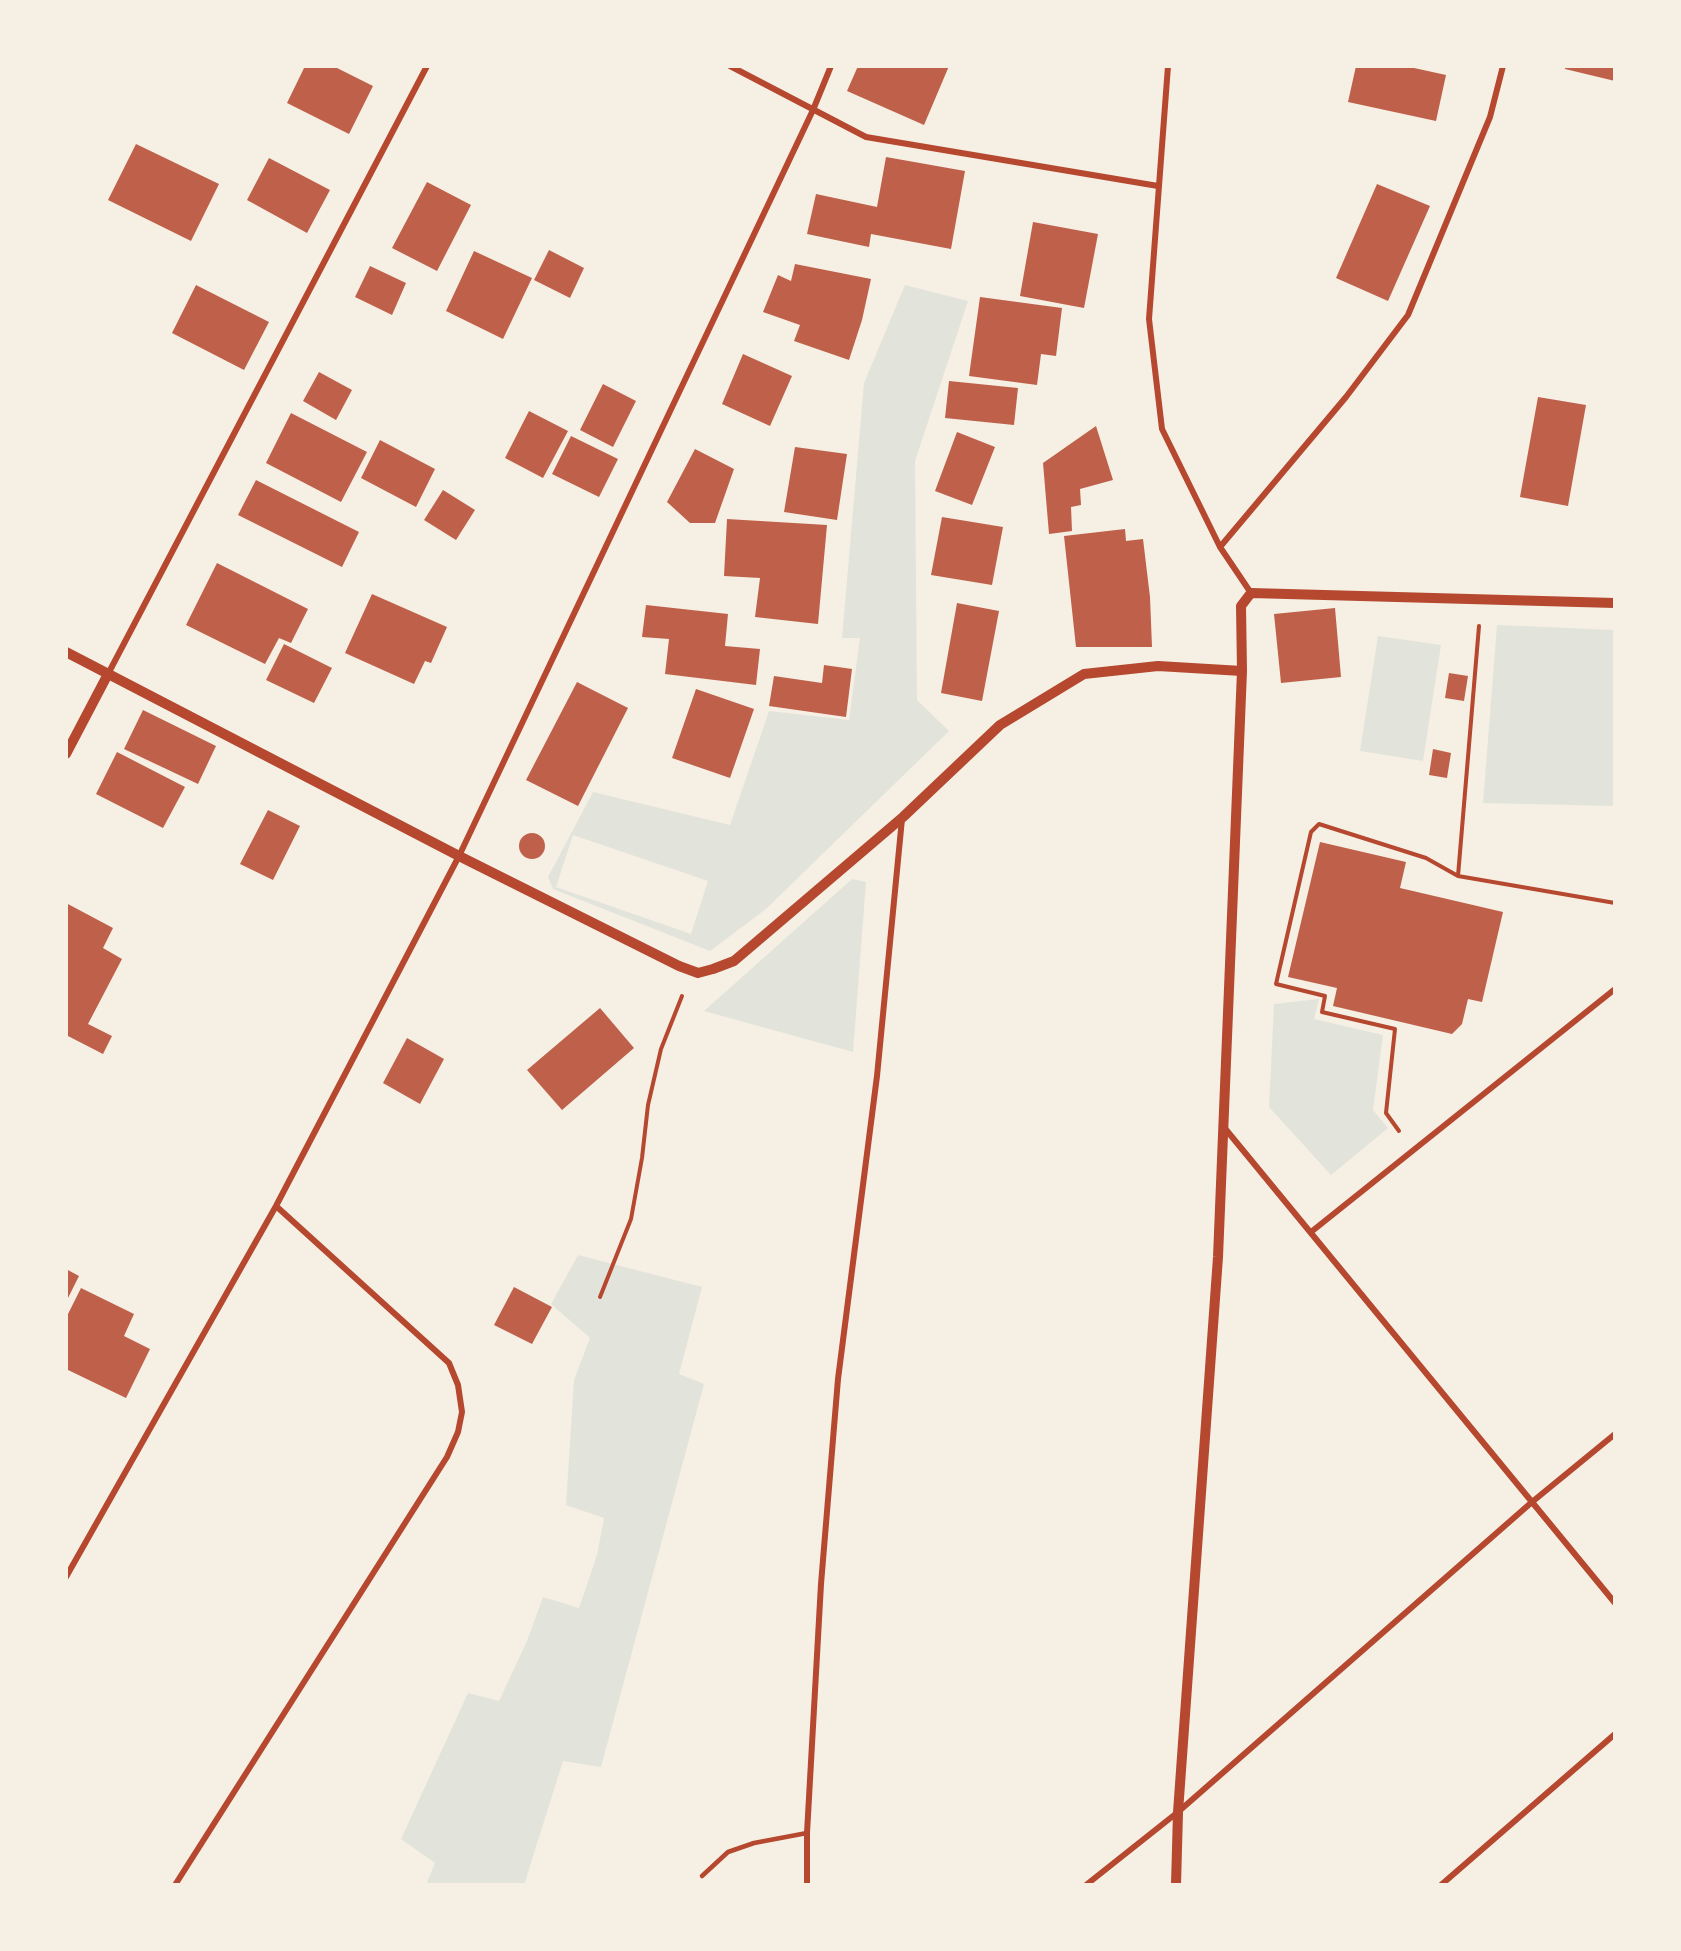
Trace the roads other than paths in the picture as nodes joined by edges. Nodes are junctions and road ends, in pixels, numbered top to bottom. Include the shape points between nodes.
1 (426, 66) edge
2 (730, 66) edge
3 (831, 66) edge
4 (1168, 66) edge
5 (1503, 66) edge
6 (813, 110) junction
7 (1158, 186) junction
8 (1220, 547) junction
9 (1251, 593) junction
10 (1615, 603) edge
11 (66, 652) edge
12 (1242, 671) junction
13 (108, 674) junction
14 (66, 754) edge
15 (903, 817) junction
16 (459, 856) junction
17 (1615, 989) edge
18 (1223, 1126) junction
19 (276, 1206) junction
20 (1311, 1232) junction
21 (1615, 1434) edge
22 (1532, 1502) junction
23 (66, 1577) edge
24 (1615, 1603) edge
25 (1615, 1734) edge
26 (1178, 1812) junction
27 (807, 1833) junction
28 (702, 1876) dead end
29 (175, 1885) edge
30 (807, 1885) edge
31 (1086, 1885) edge
32 (1176, 1885) edge
33 (1441, 1885) edge

1 - 13 street
2 - 6 street
3 - 6 street
4 - 7 street
5 - 8 street via 1490,117 1408,315 1346,397
6 - 7 street via 866,137
6 - 16 street
7 - 8 street via 1149,319 1162,429
8 - 9 street
9 - 10 street
9 - 12 street via 1241,606
11 - 13 street
12 - 15 street via 1158,666 1084,674 1000,725
12 - 18 street
13 - 14 street
13 - 16 street
15 - 16 street via 734,961 698,972
15 - 27 street via 877,1076 838,1379
16 - 19 street
17 - 20 street
18 - 20 street
18 - 26 street via 1218,1257
19 - 23 street
19 - 29 street via 449,1363 458,1385 462,1412 447,1457
20 - 22 street
21 - 22 street
22 - 24 street
22 - 26 street
25 - 33 street
26 - 31 street
26 - 32 street
27 - 28 lane via 728,1852
27 - 30 street

